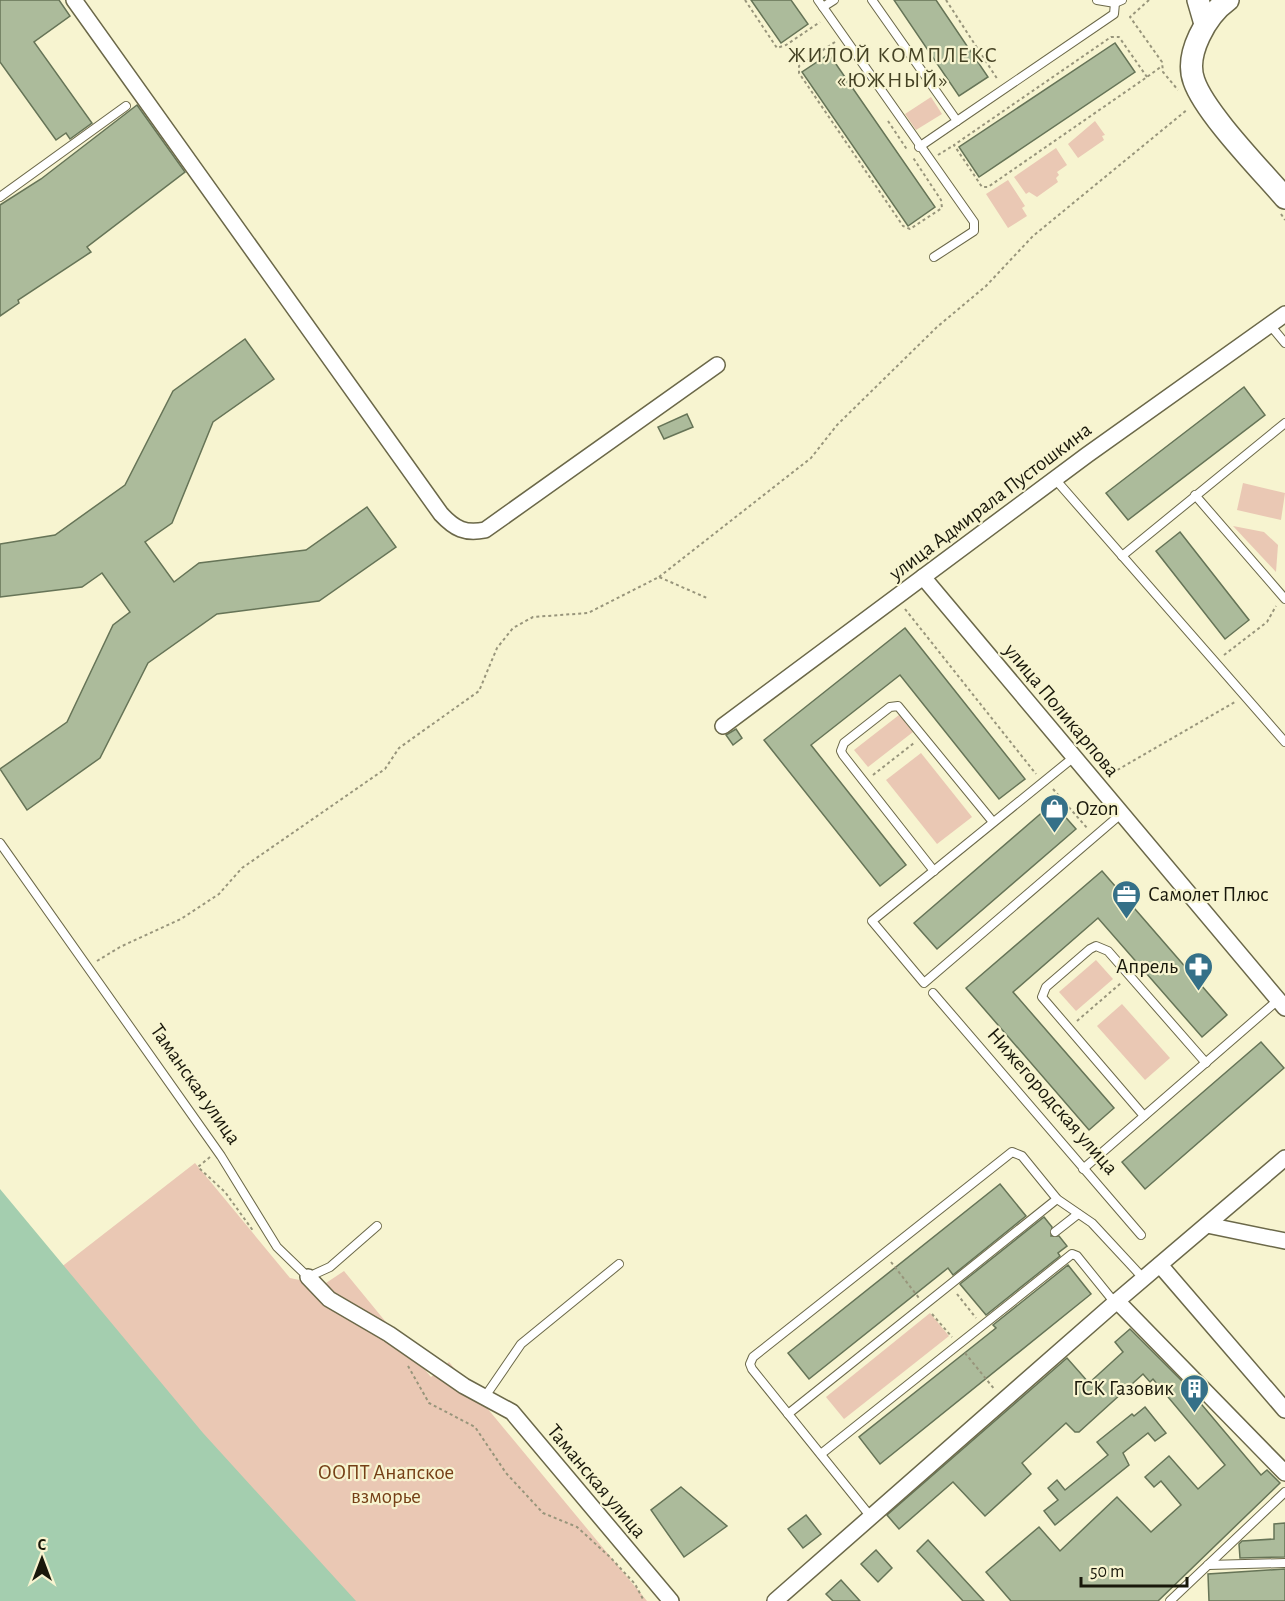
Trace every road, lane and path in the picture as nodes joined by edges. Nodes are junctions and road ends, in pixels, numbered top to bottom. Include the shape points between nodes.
1 (74, 0) edge
2 (745, 0) edge
3 (818, 0) edge
4 (834, 0) edge
5 (872, 0) edge
6 (946, 0) edge
7 (1097, 0) edge
8 (1198, 0) edge
9 (1212, 0) edge
10 (1227, 0) edge
11 (1119, 2) edge
12 (823, 8) junction
13 (821, 21) dead end
14 (1205, 24) junction
15 (835, 42) dead end
16 (1162, 66) dead end
17 (1147, 77) junction
18 (998, 86) dead end
19 (126, 106) dead end
20 (1191, 106) dead end
21 (957, 122) junction
22 (919, 147) junction
23 (0, 197) edge
24 (1285, 198) edge
25 (941, 200) dead end
26 (934, 257) dead end
27 (1285, 314) edge
28 (1270, 325) junction
29 (1285, 343) edge
30 (717, 365) dead end
31 (1285, 423) edge
32 (1055, 479) junction
33 (1195, 495) junction
34 (1122, 556) junction
35 (659, 577) junction
36 (923, 577) junction
37 (896, 597) junction
38 (1284, 597) edge
39 (707, 598) dead end
40 (1215, 662) junction
41 (1245, 696) junction
42 (723, 726) dead end
43 (923, 735) junction
44 (1285, 742) edge
45 (1074, 757) junction
46 (1044, 781) junction
47 (864, 782) junction
48 (1095, 782) junction
49 (1121, 814) junction
50 (993, 822) junction
51 (1095, 837) junction
52 (0, 843) edge
53 (934, 871) junction
54 (87, 968) junction
55 (1130, 976) junction
56 (933, 993) dead end
57 (1282, 1004) edge
58 (1068, 1029) junction
59 (1206, 1063) junction
60 (1144, 1116) junction
61 (217, 1151) junction
62 (1285, 1158) edge
63 (1083, 1169) junction
64 (1057, 1199) junction
65 (1078, 1214) junction
66 (1207, 1225) junction
67 (377, 1226) dead end
68 (1055, 1232) dead end
69 (256, 1235) dead end
70 (1141, 1235) dead end
71 (1285, 1241) edge
72 (883, 1253) junction
73 (619, 1264) dead end
74 (1160, 1265) junction
75 (308, 1277) junction
76 (1143, 1279) junction
77 (950, 1285) junction
78 (1116, 1302) junction
79 (925, 1305) junction
80 (982, 1325) junction
81 (958, 1344) junction
82 (406, 1364) dead end
83 (484, 1398) junction
84 (1003, 1401) junction
85 (1285, 1410) edge
86 (788, 1414) junction
87 (820, 1454) junction
88 (1285, 1473) edge
89 (1285, 1492) edge
90 (871, 1517) junction
91 (1285, 1563) edge
92 (1208, 1565) junction
93 (644, 1601) edge
94 (671, 1601) edge
95 (775, 1601) edge
96 (1170, 1601) edge

1 - 30 street via 441,514 459,530 485,530
2 - 13 path via 777,48
3 - 12 lane
4 - 12 lane
5 - 21 lane
6 - 18 path via 998,79
7 - 11 lane
8 - 14 street
9 - 10 street
10 - 14 street
11 - 21 lane via 1114,14
12 - 22 lane
14 - 24 street via 1194,54 1192,78 1202,99
15 - 25 path via 799,66 799,73 903,226 910,229 942,208
16 - 17 path
17 - 17 path via 1119,37 1111,36 954,145 982,187 988,187
19 - 23 lane
20 - 35 path via 1033,236 986,286 937,327 837,425 811,458
21 - 22 lane
22 - 26 lane via 974,222 974,231
27 - 28 street, улица Адмирала Пустошкина
28 - 29 lane
28 - 32 street, улица Адмирала Пустошкина
31 - 33 lane
32 - 34 lane
32 - 36 street, улица Адмирала Пустошкина
33 - 34 lane
33 - 38 lane
34 - 40 lane
35 - 39 path
35 - 54 path via 588,614 532,617 513,628 497,648 479,691 399,748 385,769 242,867 219,894 181,919 120,947
36 - 37 street, улица Адмирала Пустошкина
36 - 45 street, улица Поликарпова
37 - 42 street, улица Адмирала Пустошкина
37 - 46 path
38 - 40 path via 1267,621
40 - 41 lane
41 - 44 lane
41 - 48 path
43 - 47 path
43 - 47 lane via 903,709 894,705 844,743 841,751
43 - 50 lane
45 - 46 lane
45 - 48 street, улица Поликарпова
46 - 50 lane
46 - 51 path
47 - 53 lane
48 - 49 street, улица Поликарпова
49 - 51 lane
49 - 57 street, улица Поликарпова
50 - 53 lane
51 - 53 lane via 924,983 872,921
52 - 54 lane, Таманская улица
54 - 61 lane, Таманская улица
55 - 58 path
55 - 58 lane via 1108,951 1096,946 1055,979 1042,997
55 - 59 lane
56 - 63 lane, Нижегородская улица
57 - 59 lane
58 - 60 lane
59 - 60 lane
60 - 63 lane
61 - 69 path via 198,1167 225,1192
61 - 75 lane, Таманская улица via 278,1247
62 - 66 street
63 - 70 lane, Нижегородская улица
64 - 65 lane
64 - 72 lane via 1022,1156 1012,1152
64 - 77 lane
65 - 68 lane
65 - 76 lane via 1092,1223
66 - 71 street
66 - 74 street
67 - 75 lane via 330,1267
72 - 79 path
72 - 86 lane via 751,1360 752,1369
73 - 83 lane via 521,1344
74 - 76 street
74 - 85 street
75 - 83 street, Таманская улица via 330,1299
76 - 78 street
77 - 79 lane
77 - 80 path
78 - 80 lane via 1072,1254
78 - 84 street
78 - 88 street
79 - 81 path
79 - 86 lane
80 - 81 lane
81 - 84 path
81 - 87 lane
82 - 93 path via 429,1403 475,1427 506,1473 543,1513 577,1527 635,1584
83 - 94 street, Таманская улица via 512,1412
84 - 90 street
86 - 87 lane
87 - 90 lane
89 - 92 lane
90 - 95 street
91 - 92 lane
92 - 96 lane

